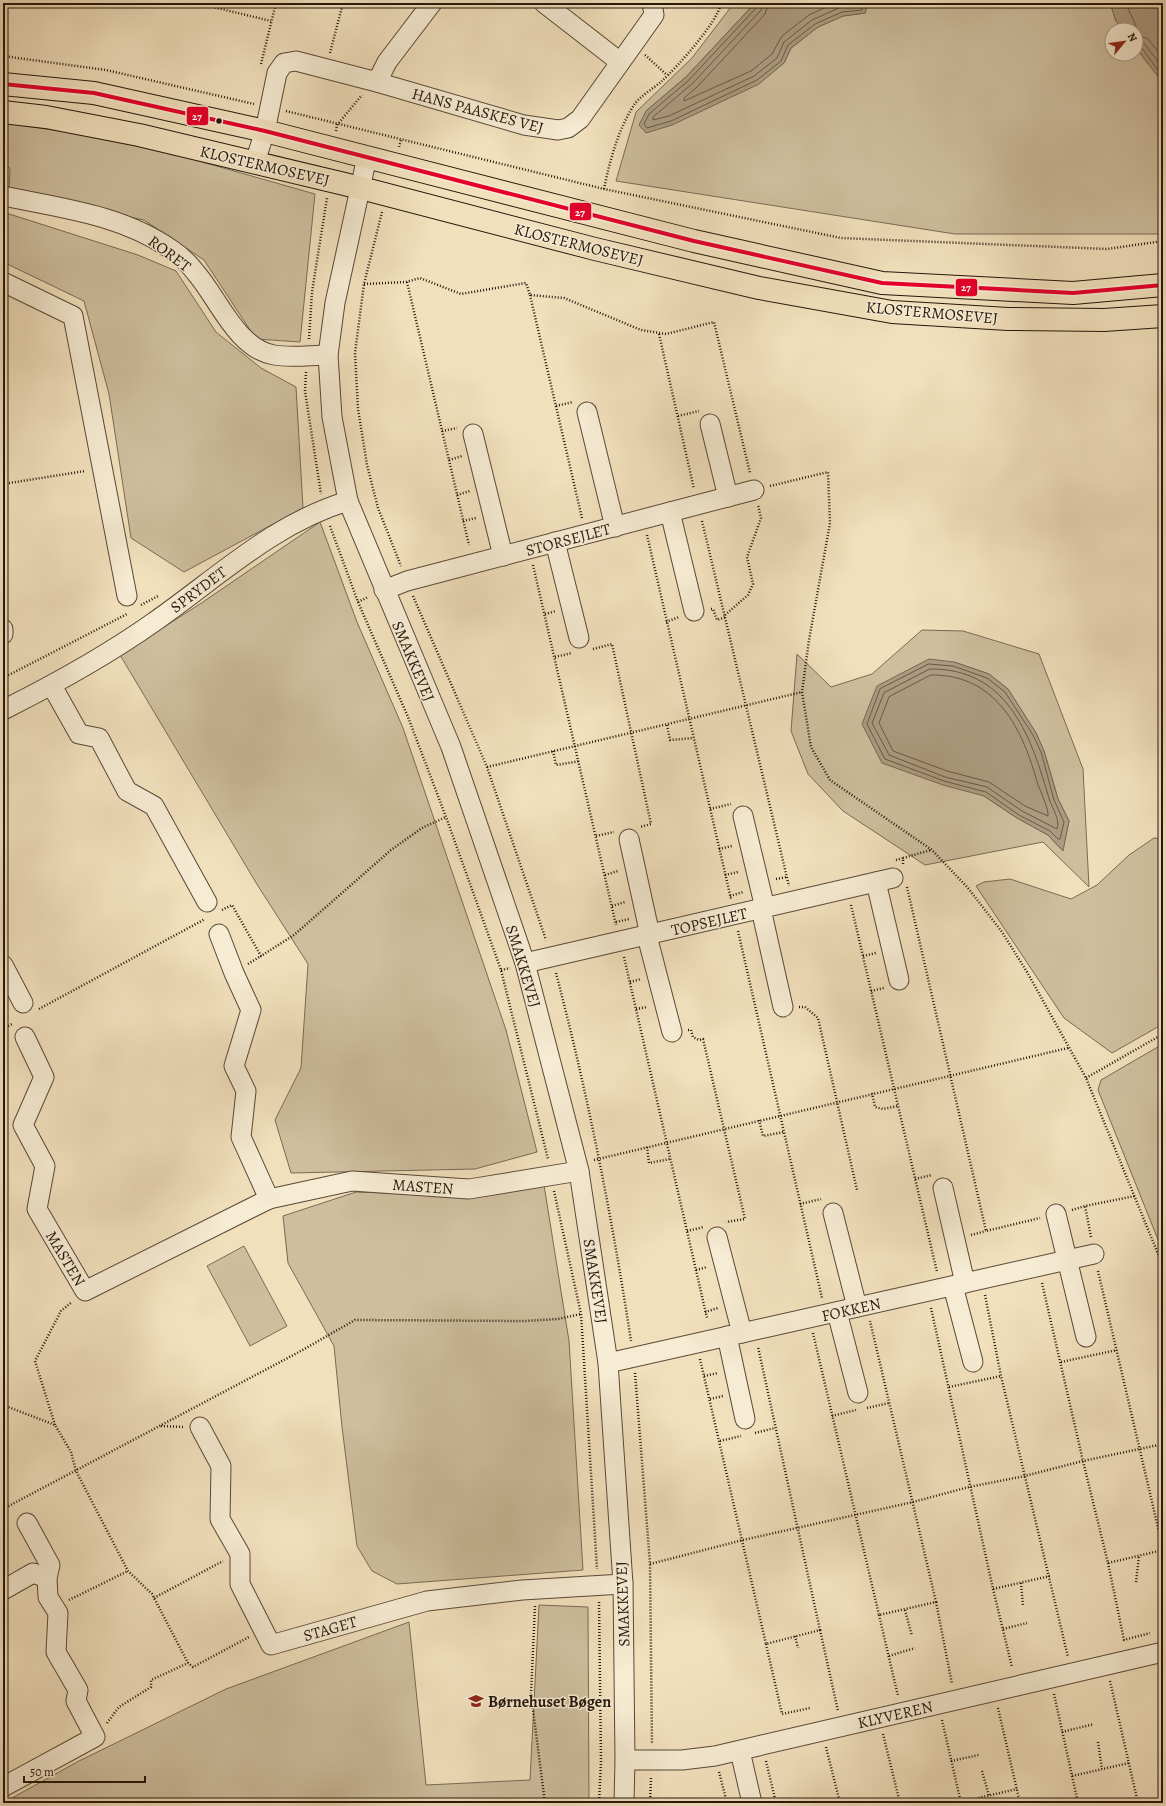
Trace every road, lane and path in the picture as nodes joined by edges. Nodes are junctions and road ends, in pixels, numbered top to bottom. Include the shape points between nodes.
1 (213, 3) edge
2 (276, 3) edge
3 (343, 3) edge
4 (432, 3) edge
5 (544, 3) edge
6 (652, 3) edge
7 (721, 3) edge
8 (271, 21) junction
9 (633, 44) junction
10 (3, 56) edge
11 (620, 62) junction
12 (260, 66) dead end
13 (325, 69) junction
14 (667, 76) junction
15 (375, 82) junction
16 (3, 84) edge
17 (253, 96) dead end
18 (251, 104) junction
19 (271, 107) junction
20 (3, 112) edge
21 (337, 124) junction
22 (265, 131) junction
23 (334, 148) junction
24 (367, 157) junction
25 (255, 162) junction
26 (329, 180) junction
27 (361, 188) junction
28 (604, 189) junction
29 (3, 196) edge
30 (1163, 241) edge
31 (3, 282) edge
32 (407, 282) junction
33 (364, 284) dead end
34 (1163, 286) edge
35 (530, 294) junction
36 (1163, 316) edge
37 (659, 334) junction
38 (307, 355) junction
39 (328, 356) junction
40 (587, 412) dead end
41 (710, 424) dead end
42 (473, 434) dead end
43 (102, 469) junction
44 (3, 484) edge
45 (754, 490) junction
46 (728, 497) junction
47 (348, 501) junction
48 (698, 505) junction
49 (323, 509) junction
50 (670, 512) junction
51 (615, 527) junction
52 (586, 534) junction
53 (555, 542) junction
54 (469, 545) dead end
55 (530, 549) junction
56 (503, 556) junction
57 (384, 590) junction
58 (162, 594) dead end
59 (131, 605) junction
60 (694, 611) dead end
61 (725, 615) junction
62 (3, 629) edge
63 (3, 634) edge
64 (582, 647) junction
65 (555, 657) junction
66 (3, 678) edge
67 (52, 686) junction
68 (802, 692) junction
69 (746, 706) junction
70 (3, 710) edge
71 (667, 725) junction
72 (632, 733) junction
73 (693, 738) dead end
74 (576, 745) junction
75 (553, 751) junction
76 (580, 761) junction
77 (487, 766) dead end
78 (743, 816) dead end
79 (446, 817) junction
80 (634, 833) joint
81 (932, 850) junction
82 (903, 858) junction
83 (891, 877) junction
84 (797, 885) dead end
85 (848, 889) junction
86 (763, 909) junction
87 (213, 910) junction
88 (617, 927) dead end
89 (218, 934) dead end
90 (649, 936) junction
91 (624, 957) dead end
92 (525, 964) junction
93 (3, 965) edge
94 (899, 980) dead end
95 (29, 1007) joint
96 (783, 1007) joint
97 (3, 1029) edge
98 (20, 1030) joint
99 (672, 1032) joint
100 (1163, 1034) edge
101 (1068, 1048) junction
102 (951, 1076) junction
103 (1086, 1078) junction
104 (894, 1088) junction
105 (872, 1094) junction
106 (836, 1102) junction
107 (898, 1106) junction
108 (759, 1120) junction
109 (724, 1129) junction
110 (784, 1132) dead end
111 (666, 1142) junction
112 (647, 1147) junction
113 (600, 1158) dead end
114 (670, 1158) junction
115 (579, 1171) junction
116 (552, 1175) junction
117 (943, 1188) dead end
118 (857, 1190) dead end
119 (1135, 1196) junction
120 (269, 1199) junction
121 (1085, 1206) junction
122 (833, 1213) dead end
123 (1056, 1214) junction
124 (720, 1230) joint
125 (1094, 1254) junction
126 (1067, 1260) junction
127 (1039, 1266) junction
128 (1163, 1266) edge
129 (954, 1286) junction
130 (85, 1291) junction
131 (862, 1306) junction
132 (837, 1312) junction
133 (581, 1314) junction
134 (707, 1318) dead end
135 (809, 1318) junction
136 (741, 1333) junction
137 (1086, 1338) dead end
138 (1117, 1350) junction
139 (700, 1359) dead end
140 (973, 1362) dead end
141 (1061, 1362) junction
142 (608, 1363) junction
143 (1001, 1376) junction
144 (949, 1388) junction
145 (858, 1393) dead end
146 (3, 1405) edge
147 (745, 1419) dead end
148 (55, 1425) junction
149 (159, 1426) junction
150 (200, 1427) joint
151 (1163, 1444) edge
152 (1140, 1449) junction
153 (1083, 1461) junction
154 (76, 1471) junction
155 (1025, 1476) junction
156 (969, 1487) junction
157 (912, 1502) junction
158 (3, 1509) edge
159 (855, 1516) junction
160 (27, 1523) dead end
161 (798, 1528) junction
162 (743, 1540) junction
163 (1163, 1549) edge
164 (240, 1554) junction
165 (1139, 1556) junction
166 (1108, 1563) junction
167 (650, 1564) dead end
168 (128, 1571) junction
169 (1050, 1576) junction
170 (47, 1578) junction
171 (1136, 1582) dead end
172 (1021, 1583) junction
173 (623, 1584) junction
174 (598, 1586) junction
175 (536, 1589) junction
176 (993, 1589) junction
177 (3, 1590) edge
178 (154, 1598) junction
179 (936, 1602) junction
180 (1023, 1606) dead end
181 (54, 1608) junction
182 (905, 1610) junction
183 (880, 1615) junction
184 (1027, 1623) dead end
185 (1003, 1629) junction
186 (264, 1630) junction
187 (820, 1630) junction
188 (1150, 1633) dead end
189 (795, 1636) junction
190 (912, 1636) dead end
191 (766, 1644) junction
192 (798, 1648) dead end
193 (915, 1648) dead end
194 (1163, 1652) edge
195 (889, 1656) junction
196 (188, 1663) junction
197 (1107, 1665) junction
198 (1012, 1667) dead end
199 (1071, 1673) junction
200 (1050, 1678) junction
201 (994, 1691) junction
202 (898, 1696) dead end
203 (947, 1702) junction
204 (810, 1708) dead end
205 (879, 1718) junction
206 (1094, 1724) dead end
207 (842, 1727) junction
208 (822, 1731) junction
209 (1062, 1732) junction
210 (95, 1737) junction
211 (1098, 1742) dead end
212 (763, 1745) junction
213 (740, 1750) junction
214 (979, 1755) dead end
215 (715, 1756) junction
216 (625, 1760) junction
217 (951, 1761) junction
218 (1129, 1763) junction
219 (1102, 1769) junction
220 (982, 1771) dead end
221 (1072, 1776) junction
222 (3, 1787) edge
223 (1017, 1789) junction
224 (989, 1796) junction
225 (545, 1803) edge
226 (599, 1803) edge
227 (624, 1803) edge
228 (727, 1803) edge
229 (752, 1803) edge
230 (776, 1803) edge
231 (840, 1803) edge
232 (900, 1803) edge
233 (961, 1803) edge
234 (1020, 1803) edge
235 (1078, 1803) edge
236 (1138, 1803) edge

1 - 8 path via 212,7
2 - 8 path
3 - 13 path
4 - 15 street
5 - 11 street
6 - 9 street, HANS PAASKES VEJ via 654,15
7 - 14 path via 706,31
8 - 12 path
9 - 11 street, HANS PAASKES VEJ
9 - 14 path
10 - 18 path via 106,70
11 - 15 street, HANS PAASKES VEJ via 580,119 568,128 558,130 524,125
13 - 15 street, HANS PAASKES VEJ
13 - 19 street, HANS PAASKES VEJ via 296,61 284,63 277,73
14 - 28 path via 635,104 615,144
15 - 21 path
16 - 22 main road, KLOSTERMOSEVEJ via 94,93
17 - 18 path
18 - 19 path
19 - 21 path
19 - 22 street, HANS PAASKES VEJ
20 - 25 main road, KLOSTERMOSEVEJ via 46,117 132,134
21 - 23 path
21 - 28 path
22 - 23 main road, KLOSTERMOSEVEJ
22 - 25 street, HANS PAASKES VEJ
23 - 24 main road, KLOSTERMOSEVEJ
24 - 27 street, SMAKKEVEJ
24 - 34 main road, KLOSTERMOSEVEJ via 694,241 882,283 1073,293
25 - 26 main road, KLOSTERMOSEVEJ
26 - 27 main road, KLOSTERMOSEVEJ
26 - 38 path via 312,292
27 - 36 main road, KLOSTERMOSEVEJ via 595,249 759,288 892,312 1008,319 1104,320
27 - 39 street, SMAKKEVEJ via 335,303
28 - 30 path via 841,238 1107,249
29 - 38 street, RORET via 93,214 142,232 173,250 197,273 235,328 252,345 273,355
31 - 43 street via 73,316
32 - 33 path
32 - 35 path via 420,278 460,294 526,283
32 - 54 path
35 - 37 path via 564,298 640,330
35 - 52 path
37 - 45 path via 714,322
37 - 48 path
38 - 39 street, RORET
38 - 49 path via 305,391
39 - 47 street, SMAKKEVEJ via 332,417
40 - 51 street
41 - 46 street
42 - 56 street
43 - 44 path
43 - 59 street
45 - 46 street, STORSEJLET
45 - 61 path via 761,518 746,557 752,584 748,595
45 - 68 path via 828,472 830,523
46 - 48 street, STORSEJLET
47 - 49 street, SPRYDET
47 - 57 street, SMAKKEVEJ
48 - 50 street, STORSEJLET
48 - 61 path
49 - 67 street, SPRYDET via 287,526 155,621
49 - 79 path
50 - 51 street, STORSEJLET
50 - 60 street
51 - 52 street, STORSEJLET
52 - 53 street, STORSEJLET
53 - 55 street, STORSEJLET
53 - 64 street
55 - 56 street, STORSEJLET
55 - 65 path
56 - 57 street, STORSEJLET via 407,581
57 - 92 street, SMAKKEVEJ via 451,747
58 - 59 path
59 - 66 path
61 - 69 path
62 - 63 street
64 - 65 path
64 - 72 path via 612,644
65 - 74 path
67 - 70 street, SPRYDET
67 - 87 street via 79,734 99,738 127,791 154,806
68 - 69 path
68 - 81 path via 811,747 830,780
69 - 71 path
69 - 84 path via 789,887
71 - 72 path
71 - 73 path via 670,740
72 - 74 path
72 - 80 path via 651,824
74 - 75 path
74 - 76 path
75 - 76 path via 556,765
75 - 77 path
76 - 88 path
78 - 86 street
79 - 87 path via 422,828 391,850 294,935 260,956 232,906
79 - 116 path via 501,970
80 - 90 street
81 - 82 path
81 - 101 path via 968,888 1002,932
82 - 83 path
82 - 83 path via 903,871
83 - 85 street, TOPSEJLET
83 - 94 street
83 - 102 path
85 - 86 street, TOPSEJLET
85 - 104 path
86 - 90 street, TOPSEJLET
86 - 96 street
87 - 95 path
89 - 120 street via 251,1010 234,1066 246,1091 241,1137
90 - 92 street, TOPSEJLET
90 - 99 street
91 - 111 path
92 - 115 street, SMAKKEVEJ
93 - 95 street
96 - 106 path via 805,1007 818,1018
97 - 98 path
98 - 130 street, MASTEN via 44,1077 23,1125 45,1166 37,1209
99 - 109 path via 691,1030 693,1037 703,1039
100 - 103 path
101 - 102 path
101 - 103 path
102 - 104 path
102 - 123 path via 986,1231
103 - 119 path
104 - 105 path
104 - 107 path
105 - 106 path
105 - 107 path via 875,1107 883,1109
106 - 108 path
106 - 118 path
107 - 129 path
108 - 109 path
108 - 110 path via 763,1136
109 - 111 path
109 - 124 path via 745,1219
111 - 112 path
111 - 114 path
112 - 113 path
112 - 114 path via 649,1162
114 - 134 path
115 - 116 street, MASTEN
115 - 142 street, SMAKKEVEJ
116 - 120 street, MASTEN via 469,1190 352,1181
116 - 133 path via 556,1206
117 - 129 street
119 - 121 path
119 - 128 path
120 - 130 street, MASTEN
121 - 123 path
121 - 125 path
122 - 131 street
123 - 126 street
124 - 136 street
125 - 126 street, FOKKEN
125 - 138 path
126 - 127 street, FOKKEN
126 - 137 street
127 - 129 street, FOKKEN
127 - 141 path
129 - 131 street, FOKKEN
129 - 140 street
129 - 143 path
129 - 144 path
130 - 148 path via 61,1311 35,1361
131 - 132 street, FOKKEN
131 - 157 path
132 - 135 street, FOKKEN
132 - 145 street
133 - 149 path via 558,1319 525,1321 355,1320
133 - 174 path
135 - 136 street, FOKKEN
135 - 159 path
136 - 142 street, FOKKEN
136 - 147 street
136 - 161 path
138 - 141 path
138 - 152 path
139 - 162 path
141 - 153 path
142 - 173 street, SMAKKEVEJ
143 - 144 path
143 - 155 path
144 - 156 path
146 - 148 path
148 - 154 path via 71,1452
149 - 150 path
149 - 154 path
150 - 164 street, STAGET via 221,1466 220,1519
151 - 152 path
152 - 153 path
152 - 163 path
153 - 155 path
153 - 166 path
154 - 158 path
154 - 168 path
155 - 156 path
155 - 169 path
156 - 157 path
156 - 176 path
157 - 159 path
157 - 179 path
159 - 161 path
159 - 183 path
160 - 170 street via 50,1565
161 - 162 path
161 - 187 path
162 - 167 path
162 - 191 path
163 - 165 path
164 - 178 path
164 - 186 street, STAGET via 240,1584
165 - 166 path
165 - 171 path
166 - 188 path via 1124,1640
168 - 178 path
168 - 181 path
169 - 172 path
169 - 199 path
170 - 177 street via 33,1573
170 - 181 street via 48,1597
172 - 176 path
172 - 180 path
173 - 174 street, STAGET
173 - 216 street, SMAKKEVEJ
174 - 175 street, STAGET
174 - 226 path via 601,1761
175 - 186 street, STAGET via 427,1601 271,1645
175 - 225 path via 532,1694
176 - 185 path
178 - 196 path
179 - 182 path
179 - 203 path
181 - 210 street via 58,1613 56,1652 78,1690 76,1701
182 - 183 path
182 - 190 path
183 - 195 path
184 - 185 path
185 - 198 path
186 - 196 path via 193,1667
187 - 189 path
187 - 207 path
189 - 191 path
189 - 192 path
191 - 204 path via 782,1714
193 - 195 path
194 - 197 street, KLYVEREN
195 - 202 path
196 - 210 path via 151,1680 151,1687 119,1707
197 - 199 street, KLYVEREN
197 - 218 path
199 - 200 street, KLYVEREN
200 - 201 street, KLYVEREN
200 - 209 path
201 - 203 street, KLYVEREN
201 - 223 path
203 - 205 street, KLYVEREN
203 - 217 path
205 - 207 street, KLYVEREN
205 - 232 path
206 - 209 path
207 - 208 street, KLYVEREN
208 - 212 street, KLYVEREN
208 - 231 path
209 - 221 path
210 - 222 street
211 - 219 path
212 - 213 street, KLYVEREN
212 - 230 path
213 - 215 street, KLYVEREN
213 - 229 street
214 - 217 path
215 - 216 street, KLYVEREN via 682,1760
215 - 228 path
216 - 227 street, SMAKKEVEJ
217 - 233 path
218 - 219 path
218 - 236 path
219 - 221 path
220 - 224 path
221 - 235 path
223 - 224 path
223 - 234 path
224 - 233 path

